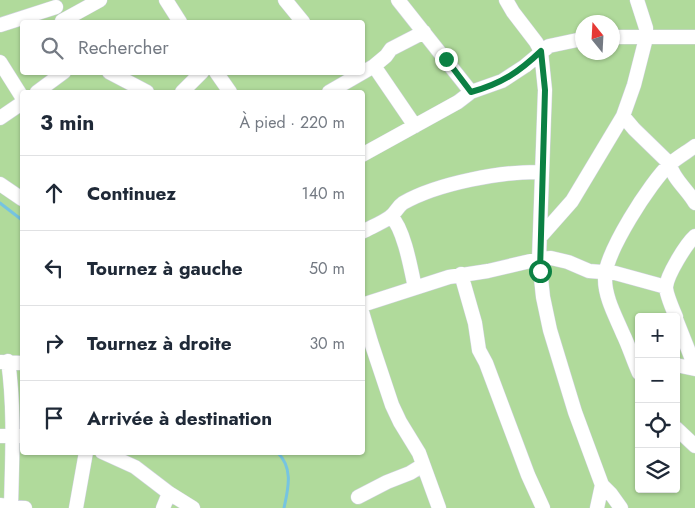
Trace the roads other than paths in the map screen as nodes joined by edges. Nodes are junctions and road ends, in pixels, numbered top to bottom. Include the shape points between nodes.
1 (100, 0) edge
2 (166, 0) edge
3 (285, 0) edge
4 (398, 0) edge
5 (506, 0) edge
6 (638, 0) edge
7 (56, 4) edge
8 (61, 20) edge
9 (65, 20) edge
10 (179, 20) edge
11 (301, 20) edge
12 (0, 24) edge
13 (424, 32) junction
14 (620, 37) edge
15 (695, 37) edge
16 (646, 38) junction
17 (575, 40) edge
18 (541, 51) junction
19 (0, 62) edge
20 (374, 66) junction
21 (365, 70) edge
22 (60, 75) edge
23 (115, 75) edge
24 (199, 75) edge
25 (218, 75) edge
26 (353, 75) edge
27 (40, 90) edge
28 (143, 90) edge
29 (184, 90) edge
30 (229, 90) edge
31 (332, 90) edge
32 (471, 92) junction
33 (20, 95) edge
34 (20, 104) edge
35 (623, 116) junction
36 (0, 118) edge
37 (415, 126) junction
38 (695, 146) edge
39 (365, 153) edge
40 (670, 164) junction
41 (542, 172) junction
42 (0, 184) edge
43 (20, 198) edge
44 (695, 203) edge
45 (391, 216) junction
46 (365, 230) edge
47 (541, 236) junction
48 (695, 236) edge
49 (539, 259) junction
50 (605, 271) junction
51 (461, 274) junction
52 (666, 287) junction
53 (415, 288) junction
54 (365, 304) edge
55 (674, 313) edge
56 (365, 322) edge
57 (680, 329) edge
58 (635, 355) edge
59 (4, 362) edge
60 (20, 364) edge
61 (680, 366) edge
62 (695, 368) edge
63 (680, 432) edge
64 (12, 436) edge
65 (695, 446) edge
66 (85, 455) edge
67 (109, 455) edge
68 (423, 465) junction
69 (602, 485) junction
70 (169, 493) junction
71 (358, 498) dead end
72 (11, 507) edge
73 (76, 508) edge
74 (163, 508) edge
75 (193, 508) edge
76 (439, 508) edge
77 (543, 508) edge
78 (597, 508) edge
79 (621, 508) edge

1 - 9 street
2 - 10 street
3 - 11 street
4 - 13 street
5 - 18 street
6 - 16 street
7 - 8 street
7 - 12 street
13 - 20 street via 391,49
13 - 32 street
14 - 16 street
15 - 16 street
16 - 35 street
17 - 18 street
18 - 32 street via 502,81
18 - 41 street via 545,90
19 - 33 street
20 - 21 street
20 - 37 street
22 - 27 street
23 - 28 street
24 - 29 street
25 - 30 street
26 - 31 street
32 - 37 street
34 - 36 street
35 - 40 street
35 - 47 street via 572,201
37 - 39 street
38 - 40 street
40 - 44 street via 675,177
40 - 50 street via 644,194 618,239
41 - 45 street via 497,175 450,184 402,204
41 - 47 street
42 - 43 street
45 - 46 street
45 - 53 street via 400,230
47 - 49 street
48 - 52 street via 681,254
49 - 50 street via 551,258 589,271
49 - 51 street
49 - 69 street via 540,284 550,330
50 - 52 street
50 - 58 street via 604,280 613,312
51 - 53 street
51 - 77 street via 479,350
52 - 55 street
53 - 54 street
56 - 68 street via 392,405
57 - 62 street
59 - 60 street
59 - 64 street via 11,385
61 - 62 street
63 - 65 street
64 - 72 street
66 - 73 street
67 - 70 street via 135,467
68 - 71 street
68 - 76 street
69 - 78 street
69 - 79 street
70 - 74 street
70 - 75 street

